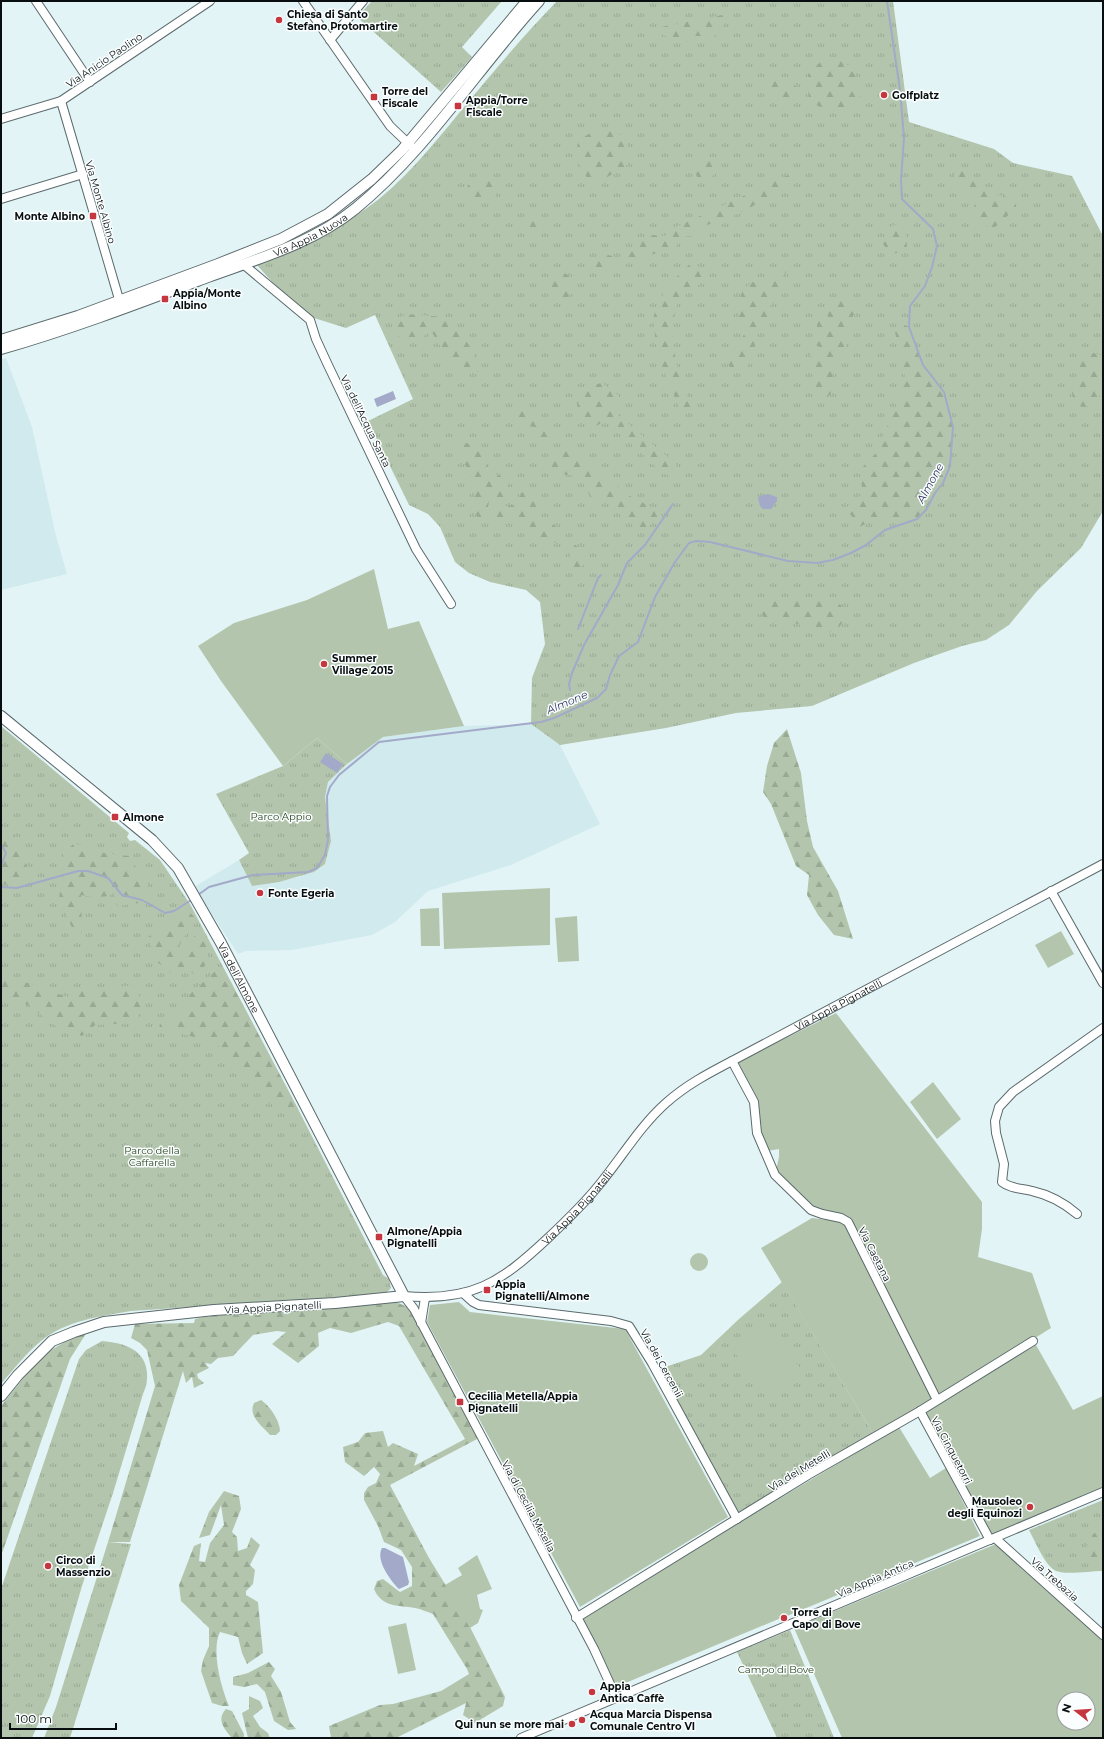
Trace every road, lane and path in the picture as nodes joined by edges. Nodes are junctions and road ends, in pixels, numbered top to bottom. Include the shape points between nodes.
1 (36, 1) edge
2 (210, 1) edge
3 (303, 1) edge
4 (363, 1) edge
5 (527, 1) edge
6 (539, 1) edge
7 (330, 40) junction
8 (90, 82) junction
9 (61, 101) junction
10 (1, 120) edge
11 (412, 147) junction
12 (83, 174) junction
13 (1, 199) edge
14 (242, 264) junction
15 (121, 305) junction
16 (1, 340) edge
17 (1, 350) edge
18 (451, 604) dead end
19 (1, 716) edge
20 (1103, 864) edge
21 (1051, 891) junction
22 (1103, 982) edge
23 (1103, 1028) edge
24 (732, 1060) junction
25 (1077, 1214) dead end
26 (463, 1293) junction
27 (404, 1296) junction
28 (425, 1298) junction
29 (422, 1324) junction
30 (1033, 1342) dead end
31 (1, 1396) edge
32 (937, 1400) junction
33 (920, 1411) junction
34 (1103, 1492) edge
35 (737, 1519) junction
36 (992, 1539) junction
37 (576, 1618) junction
38 (1103, 1635) edge
39 (616, 1697) junction
40 (521, 1738) edge

1 - 8 street
2 - 8 street, Via Anicio Paolino
3 - 7 street
4 - 7 street
5 - 11 main road, Via Appia Nuova
6 - 11 main road, Via Appia Nuova
7 - 11 street via 390,126
8 - 9 street, Via Anicio Paolino
9 - 10 street, Via Anicio Paolino
9 - 12 street, Via Monte Albino
11 - 14 main road, Via Appia Nuova via 375,191 354,210 310,237
11 - 15 main road, Via Appia Nuova via 337,208 304,228
12 - 13 street
12 - 15 street, Via Monte Albino
14 - 15 main road, Via Appia Nuova
14 - 18 street, Via dell'Acqua Santa via 310,320 321,351 416,549
15 - 16 main road, Via Appia Nuova
15 - 17 main road, Via Appia Nuova via 53,334
19 - 27 main road, Via dell'Almone via 152,840 178,868
20 - 21 street, Via Appia Pignatelli
21 - 22 street
21 - 24 street, Via Appia Pignatelli
23 - 25 street via 1013,1092 999,1107 995,1121 1004,1164 1002,1182 1008,1186 1055,1198
24 - 26 street, Via Appia Pignatelli via 684,1088 666,1103 645,1125 599,1186 518,1266 496,1280
24 - 32 street, Via Caetana via 754,1102 757,1133 772,1171 811,1210 848,1222
26 - 28 street, Via Appia Pignatelli
26 - 35 street, Via dei Cercenii via 479,1305 611,1321 629,1326 652,1363
27 - 28 street, Via Appia Pignatelli
27 - 29 street, Via di Cecilia Metella
27 - 31 main road, Via Appia Pignatelli via 214,1310 104,1322 52,1341 23,1369
28 - 29 street
29 - 37 street, Via di Cecilia Metella
30 - 32 street, Via dei Metelli
32 - 33 street, Via dei Metelli
33 - 35 street, Via dei Metelli
33 - 36 street, Via Cinquetorri
34 - 36 street, Via Appia Antica
35 - 37 street, Via dei Metelli
36 - 38 street, Via Trebazia
36 - 39 street, Via Appia Antica
37 - 39 street, Via di Cecilia Metella via 603,1666
39 - 40 street, Via Appia Antica

